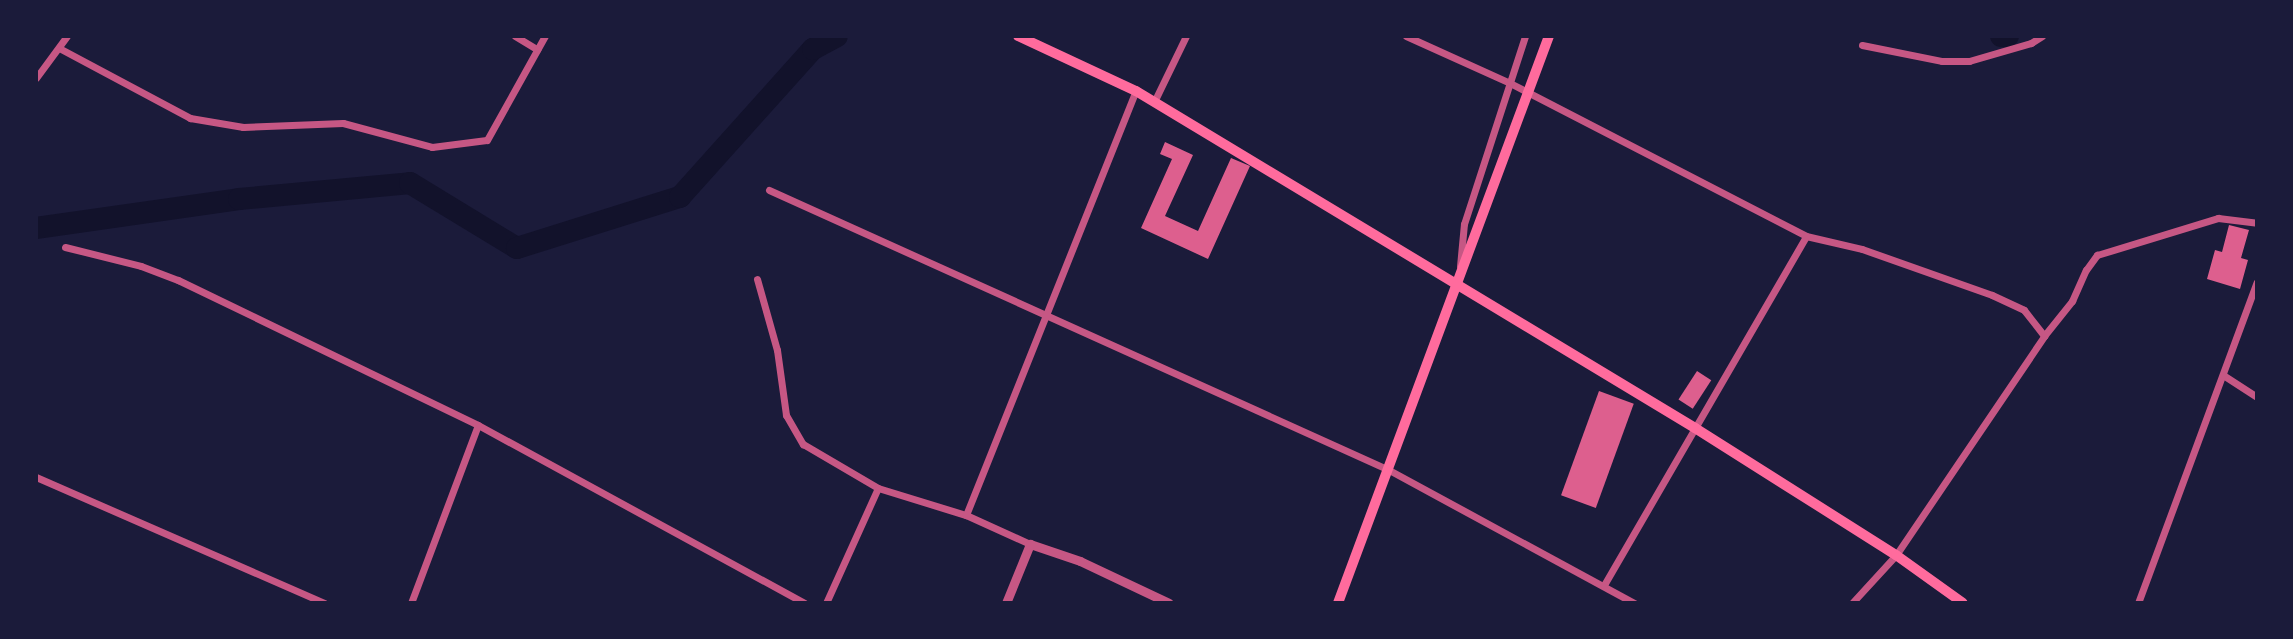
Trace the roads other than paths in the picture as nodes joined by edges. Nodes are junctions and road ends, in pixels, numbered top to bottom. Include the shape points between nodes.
1 (67, 36) edge
2 (515, 36) edge
3 (545, 36) edge
4 (1018, 36) edge
5 (1186, 36) edge
6 (1406, 36) edge
7 (1525, 36) edge
8 (1549, 36) edge
9 (2042, 36) edge
10 (1862, 45) dead end
11 (59, 48) junction
12 (537, 49) junction
13 (36, 78) edge
14 (1508, 82) junction
15 (1136, 91) junction
16 (1154, 102) junction
17 (769, 190) dead end
18 (2257, 223) edge
19 (1806, 236) junction
20 (65, 247) dead end
21 (1459, 272) junction
22 (757, 279) dead end
23 (2257, 282) edge
24 (1455, 284) junction
25 (1048, 315) junction
26 (2044, 336) junction
27 (2223, 375) junction
28 (2257, 397) edge
29 (478, 425) junction
30 (1695, 428) junction
31 (1389, 470) junction
32 (36, 477) edge
33 (878, 488) junction
34 (966, 515) junction
35 (1030, 544) junction
36 (1896, 555) junction
37 (1604, 585) junction
38 (325, 603) edge
39 (411, 603) edge
40 (805, 603) edge
41 (826, 603) edge
42 (1006, 603) edge
43 (1169, 603) edge
44 (1338, 603) edge
45 (1634, 603) edge
46 (1852, 603) edge
47 (1963, 603) edge
48 (2138, 603) edge

1 - 11 street
2 - 12 street
3 - 12 street
4 - 15 main road
5 - 16 street
6 - 14 street
7 - 14 street
8 - 21 main road
9 - 10 street via 1969,61
11 - 12 street via 190,118 243,127 343,123 432,147 487,140
11 - 13 street
14 - 19 street
14 - 21 street via 1464,224
15 - 16 main road
15 - 25 street
16 - 24 main road
17 - 25 street
18 - 26 street via 2218,218 2097,255 2072,301
19 - 26 street via 1862,249 1992,295 2024,310
19 - 30 street
20 - 29 street via 178,280
21 - 24 main road
22 - 33 street via 777,350 786,415 803,444
23 - 27 street
24 - 30 main road
24 - 31 main road
25 - 31 street
25 - 34 street
26 - 36 street
27 - 28 street
27 - 48 street
29 - 39 street
29 - 40 street
30 - 36 main road
30 - 37 street
31 - 37 street
31 - 44 main road
32 - 38 street
33 - 34 street
33 - 41 street
34 - 35 street
35 - 42 street
35 - 43 street
36 - 46 street
36 - 47 main road
37 - 45 street

